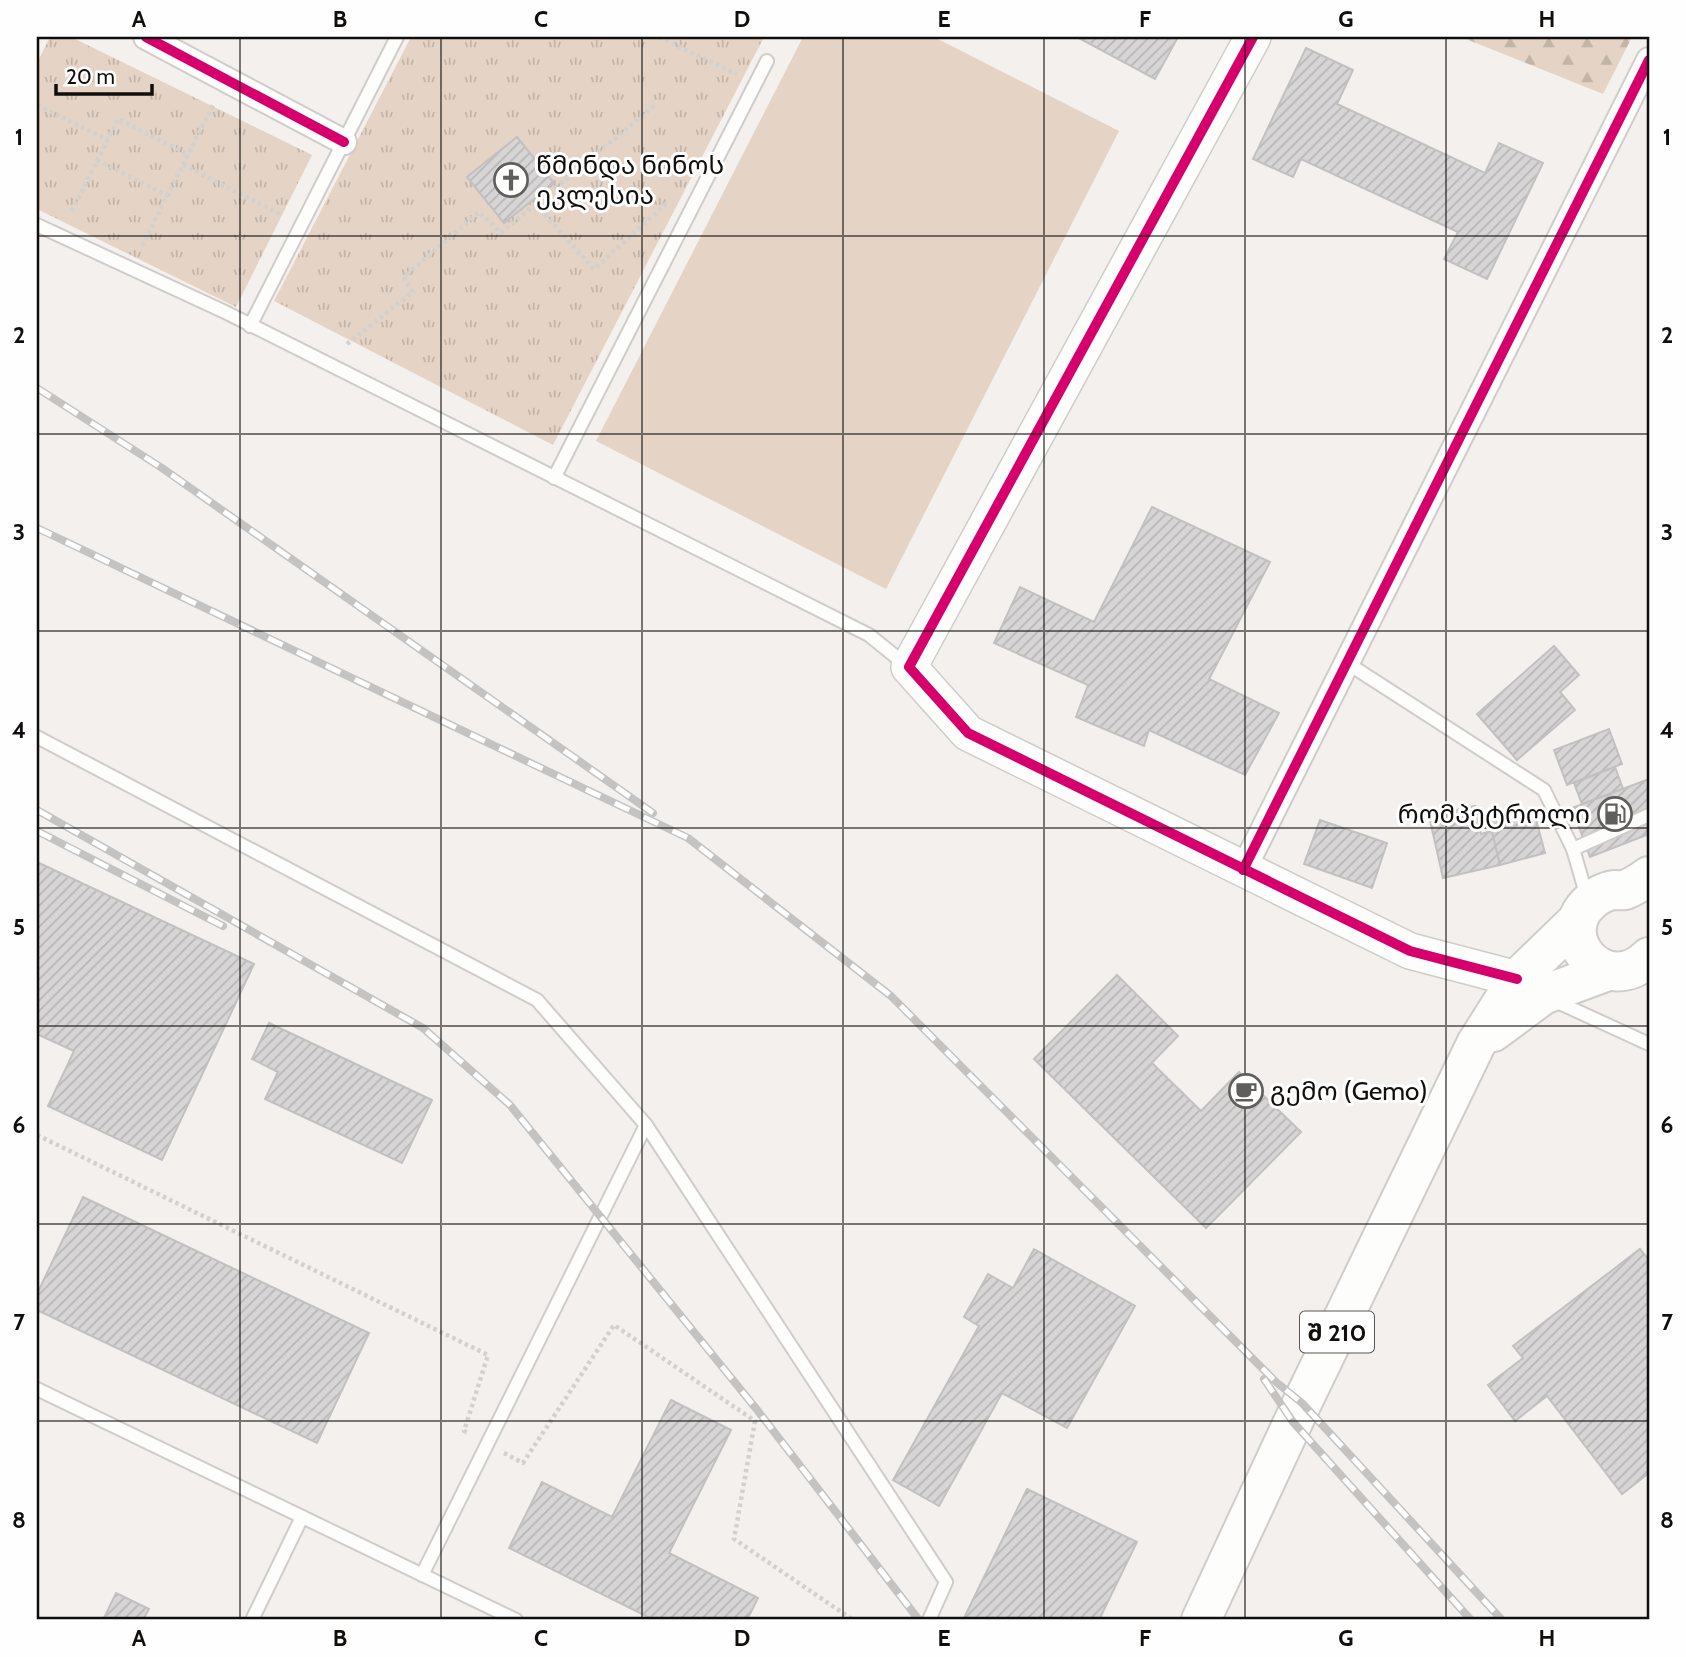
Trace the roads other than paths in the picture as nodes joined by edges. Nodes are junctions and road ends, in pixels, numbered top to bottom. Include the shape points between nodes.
1 (146, 37) edge
2 (397, 37) edge
3 (1253, 37) edge
4 (1649, 60) edge
5 (767, 61) dead end
6 (344, 142) junction
7 (37, 225) edge
8 (250, 326) junction
9 (554, 478) junction
10 (1347, 663) junction
11 (909, 667) junction
12 (37, 737) edge
13 (1649, 815) edge
14 (1573, 849) junction
15 (1243, 870) junction
16 (1641, 890) edge
17 (1584, 911) junction
18 (1649, 957) edge
19 (1608, 971) junction
20 (1530, 987) junction
21 (1649, 1044) edge
22 (646, 1125) junction
23 (37, 1389) edge
24 (302, 1517) junction
25 (422, 1575) junction
26 (252, 1620) edge
27 (516, 1620) edge
28 (929, 1620) edge
29 (1200, 1620) edge

1 - 6 street
2 - 6 lane
3 - 11 street
4 - 10 street
5 - 9 lane
6 - 8 lane
7 - 8 lane
8 - 9 lane
9 - 11 lane via 869,635
10 - 14 lane via 1544,790
10 - 15 street
11 - 15 street via 968,733
12 - 22 lane via 537,1000
13 - 14 lane
14 - 17 lane
15 - 20 street via 1410,951
16 - 17 main road via 1612,890 1599,895
17 - 19 main road via 1578,942 1589,960
17 - 20 main road, შ 210
18 - 19 main road via 1625,972
19 - 20 main road, შ 210
20 - 21 lane
20 - 29 main road, შ 210 via 1476,1044
22 - 25 lane
22 - 28 lane via 946,1582
23 - 24 lane
24 - 25 lane
24 - 26 lane
25 - 27 lane

